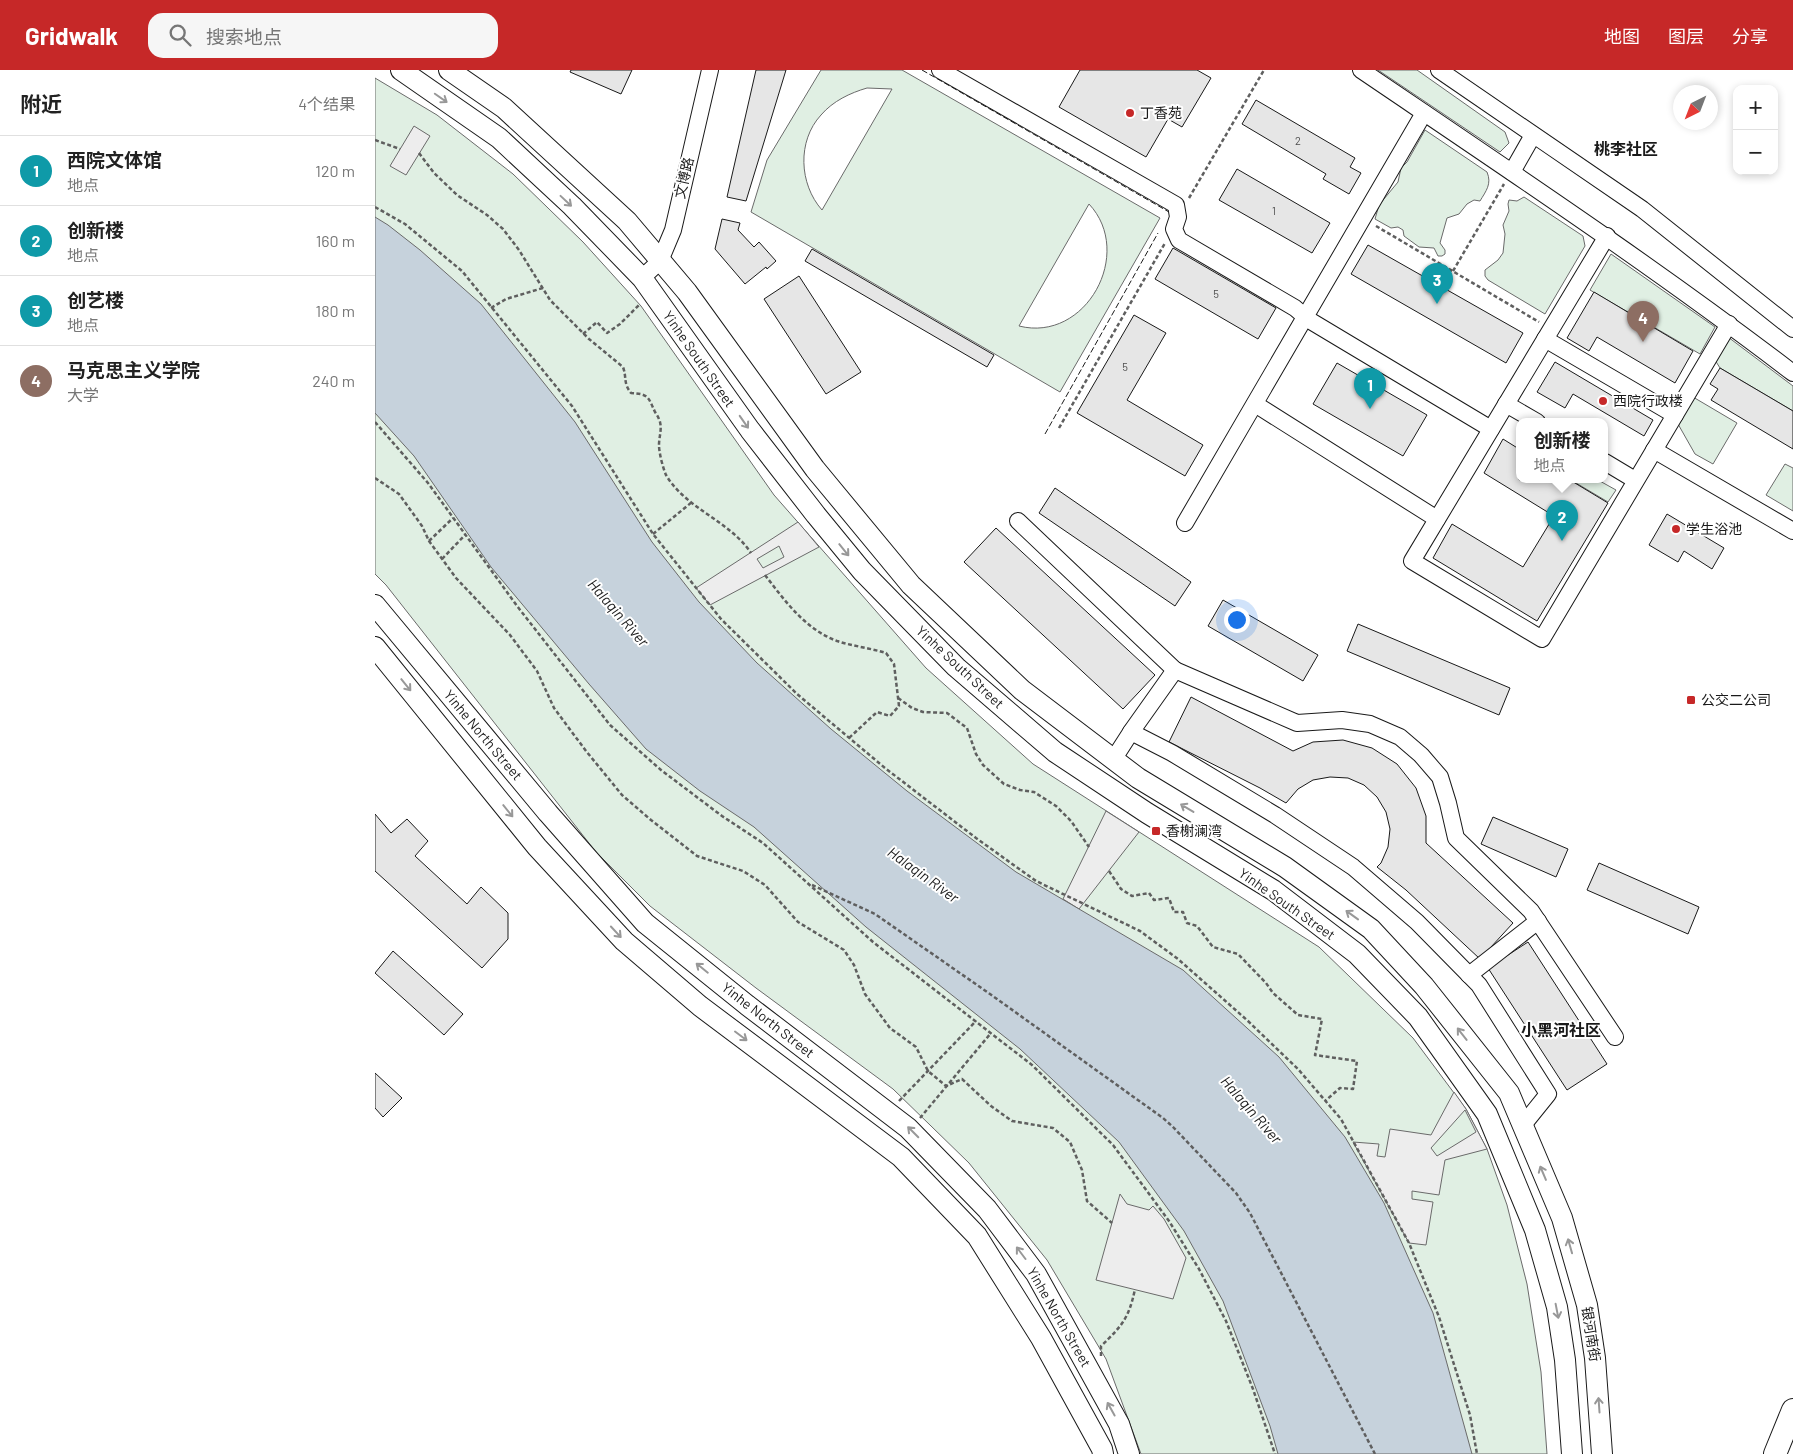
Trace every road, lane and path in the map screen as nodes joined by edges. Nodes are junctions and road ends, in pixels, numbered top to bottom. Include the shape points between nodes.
1 (401, 70) edge
2 (449, 70) edge
3 (710, 70) edge
4 (940, 70) edge
5 (1264, 70) edge
6 (1361, 70) edge
7 (1439, 70) edge
8 (1424, 113) junction
9 (1533, 135) junction
10 (375, 140) edge
11 (400, 149) dead end
12 (419, 153) dead end
13 (1512, 172) junction
14 (375, 207) edge
15 (1363, 218) junction
16 (1176, 223) junction
17 (1607, 236) junction
18 (660, 261) junction
19 (1453, 271) junction
20 (642, 278) junction
21 (543, 288) junction
22 (642, 302) dead end
23 (491, 308) junction
24 (1305, 317) junction
25 (1729, 324) junction
26 (1793, 329) edge
27 (583, 334) junction
28 (1548, 334) junction
29 (1793, 373) edge
30 (1255, 404) junction
31 (1506, 404) junction
32 (1675, 415) junction
33 (1530, 418) edge
34 (375, 422) edge
35 (1059, 428) dead end
36 (1491, 429) junction
37 (1654, 450) junction
38 (1608, 464) edge
39 (375, 478) edge
40 (1635, 480) junction
41 (692, 502) junction
42 (453, 518) junction
43 (1437, 519) junction
44 (1018, 522) dead end
45 (1185, 523) dead end
46 (1793, 532) edge
47 (653, 534) junction
48 (465, 535) junction
49 (429, 541) junction
50 (751, 553) dead end
51 (442, 559) junction
52 (765, 576) dead end
53 (375, 605) edge
54 (375, 647) edge
55 (1175, 670) junction
56 (898, 698) junction
57 (1131, 732) junction
58 (849, 738) junction
59 (1113, 760) junction
60 (1089, 847) dead end
61 (1109, 871) dead end
62 (807, 882) junction
63 (1538, 921) junction
64 (1469, 975) junction
65 (976, 1021) junction
66 (991, 1033) junction
67 (1615, 1036) dead end
68 (928, 1071) junction
69 (946, 1086) junction
70 (1325, 1101) junction
71 (888, 1112) junction
72 (1523, 1125) junction
73 (910, 1130) junction
74 (1112, 1223) dead end
75 (1135, 1289) dead end
76 (1101, 1356) dead end
77 (1793, 1410) edge
78 (1103, 1454) edge
79 (1129, 1454) edge
80 (1275, 1454) edge
81 (1375, 1454) edge
82 (1477, 1454) edge
83 (1572, 1454) edge
84 (1602, 1454) edge
85 (1775, 1454) edge

1 -> 20 main road, Yinhe South Street via 499,138
2 - 18 main road, Yinhe South Street via 504,108 627,221
3 - 18 street, 文博路 via 673,230
4 - 16 street via 1175,205
5 - 16 path
6 - 8 street
7 - 9 street
8 - 13 street
8 - 15 street
9 - 13 street
9 - 26 street via 1642,209
10 - 11 path
12 - 21 path via 457,195 503,229
13 - 17 street
13 - 19 path
14 - 23 path via 405,224 462,271
15 - 19 path
15 - 24 street
16 - 24 street via 1179,240
16 - 35 path
17 - 25 street
17 - 28 street
18 - 20 street, 文博路
18 - 59 main road, Yinhe South Street via 687,292 815,469 911,585 1022,690
19 - 28 path
20 -> 83 main road, Yinhe South Street via 750,430 861,571 957,667 1055,752 1273,890 1357,954 1418,1017 1487,1114 1535,1230 1557,1307 1565,1360
21 - 23 path via 506,299
21 - 27 path
22 - 27 path via 607,333 597,322
23 - 47 path via 572,406
24 - 30 street
24 - 36 street
25 - 29 street
25 - 32 street
27 - 41 path via 623,367 625,387 631,394 642,394 652,401 660,421 659,446 666,474 679,492
28 - 31 street
28 - 32 street
30 - 43 street
30 - 45 street
31 - 33 street
31 - 36 street
32 - 37 street
34 - 42 path via 428,483
36 - 43 street
37 - 40 street
37 - 46 street
38 - 40 street
39 - 49 path via 399,494
40 - 43 street via 1542,639 1412,561
41 - 47 path
41 - 50 path via 727,528
42 - 48 path
42 - 49 path
44 - 55 street
47 - 58 path via 721,619 797,694
48 - 51 path
48 - 62 path via 610,725 661,770 763,842
49 - 51 path
51 - 68 path via 537,670 554,708 622,794 697,856 743,871 765,885 798,922 844,950 854,965 865,994 890,1028 916,1047
52 - 56 path via 791,609 814,629 837,641 886,653 894,664
71 -> 53 main road, Yinhe North Street via 645,923 548,813
54 -> 78 main road, Yinhe North Street via 537,847 624,941 700,1006 901,1157 977,1236 1041,1338
55 - 57 street
55 - 63 street via 1297,723 1342,720 1370,724 1400,737 1440,777 1456,838
56 - 58 path via 899,706 890,716 877,712
56 - 60 path via 923,712 947,714 967,728 983,765 1003,784 1035,792 1056,806
57 - 59 street
57 - 64 street via 1275,815 1353,867 1417,922
58 - 70 path via 1036,881 1140,931 1178,959 1298,1069
72 -> 59 main road, Yinhe South Street via 1509,1093 1425,986 1371,929 1285,867
61 - 70 path via 1121,889 1132,896 1149,893 1154,900 1169,898 1174,912 1183,912 1187,923 1197,926 1213,947 1238,954 1298,1015 1322,1019 1315,1054 1357,1061 1353,1089 1340,1088
62 - 65 path via 873,942
62 - 81 path via 875,914 1173,1127 1250,1212
63 - 64 street
63 - 67 street
64 - 72 street via 1548,1094
65 - 66 path
65 - 68 path
66 - 69 path
66 - 80 path via 1032,1065 1113,1145 1169,1221 1227,1321
68 - 69 path
68 - 71 path
69 - 73 path
69 - 74 path via 962,1078 1012,1121 1053,1128 1070,1142 1083,1170 1087,1201
70 - 82 path via 1341,1119 1409,1242 1439,1317 1470,1415
71 - 73 main road, Yinhe North Street
84 -> 72 main road, 银河南街 via 1595,1358 1587,1305 1562,1218
79 -> 73 main road, Yinhe North Street via 1119,1424 1036,1274 987,1208
75 - 76 path via 1131,1310 1120,1329 1101,1346
77 - 85 highway

